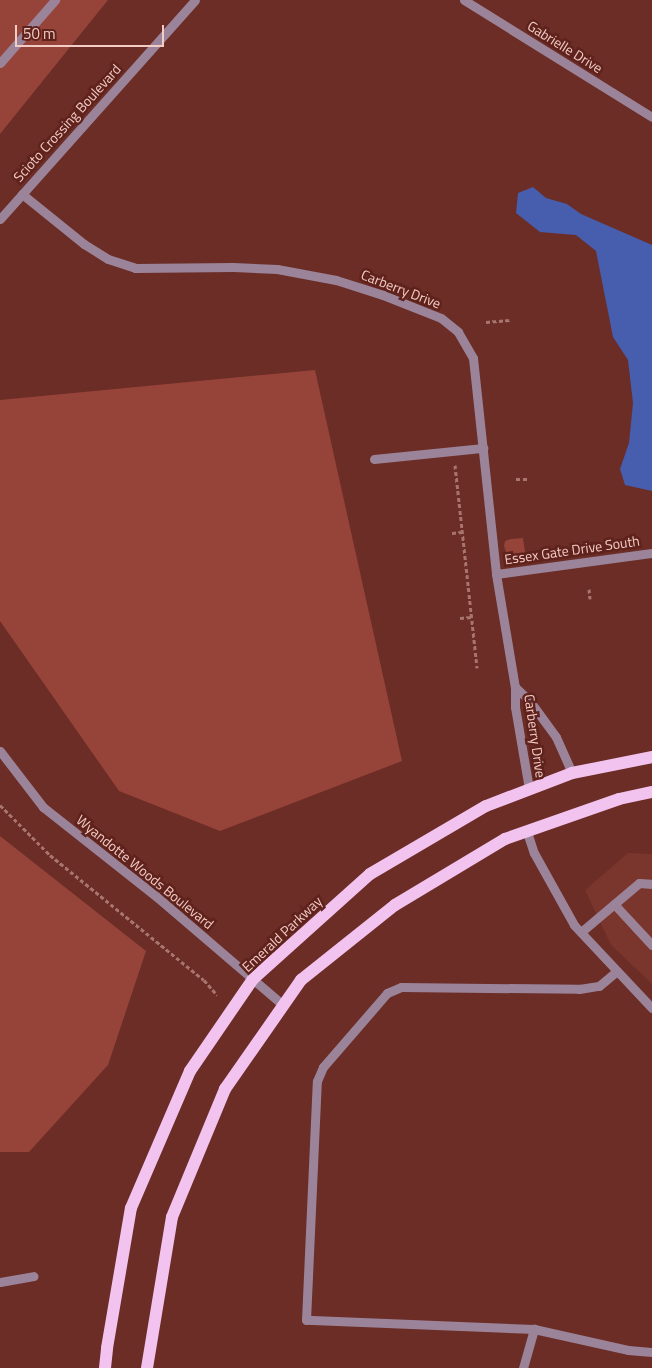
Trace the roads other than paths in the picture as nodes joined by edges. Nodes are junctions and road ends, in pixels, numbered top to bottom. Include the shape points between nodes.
1 (55, 0) edge
2 (195, 0) edge
3 (464, 0) edge
4 (0, 63) edge
5 (652, 117) edge
6 (22, 194) junction
7 (0, 219) edge
8 (483, 448) junction
9 (374, 459) dead end
10 (652, 553) edge
11 (496, 574) junction
12 (515, 687) junction
13 (0, 751) edge
14 (652, 757) edge
15 (572, 773) junction
16 (529, 789) junction
17 (652, 792) edge
18 (526, 832) junction
19 (652, 884) edge
20 (614, 904) junction
21 (581, 932) junction
22 (652, 945) edge
23 (617, 971) junction
24 (253, 979) junction
25 (284, 1005) junction
26 (652, 1008) edge
27 (33, 1276) dead end
28 (0, 1282) edge
29 (534, 1329) junction
30 (652, 1352) edge
31 (105, 1368) edge
32 (147, 1368) edge
33 (523, 1368) edge

1 - 4 street
2 - 6 street, Scioto Crossing Boulevard
3 - 5 street, Gabrielle Drive
6 - 7 street, Scioto Crossing Boulevard
6 - 8 street, Carberry Drive via 84,244 108,259 136,268 277,269 336,280 383,294 441,318 458,332 473,358
8 - 9 street
8 - 11 street, Carberry Drive
10 - 11 street, Essex Gate Drive South
11 - 12 street, Carberry Drive
12 - 15 street, Carberry Drive via 529,700 556,737
12 - 16 street, Carberry Drive via 515,707
13 - 24 street, Wyandotte Woods Boulevard via 43,807 157,897
14 - 15 main road, Emerald Parkway
15 - 16 main road, Emerald Parkway
16 - 24 main road, Emerald Parkway via 486,806 370,874
17 - 18 main road via 619,799
18 - 21 street via 534,853
18 - 25 main road via 505,839 395,905 301,980
19 - 20 street via 640,883
20 - 21 street
20 - 22 street
21 - 23 street
23 - 26 street
23 - 29 street via 599,986 579,990 401,988 387,993 323,1067 317,1081 306,1320
24 - 25 street, Wyandotte Woods Boulevard
24 - 31 main road, Emerald Parkway via 190,1071 131,1208
25 - 32 main road via 225,1089 172,1217
27 - 28 street
29 - 30 street via 628,1350
29 - 33 street

